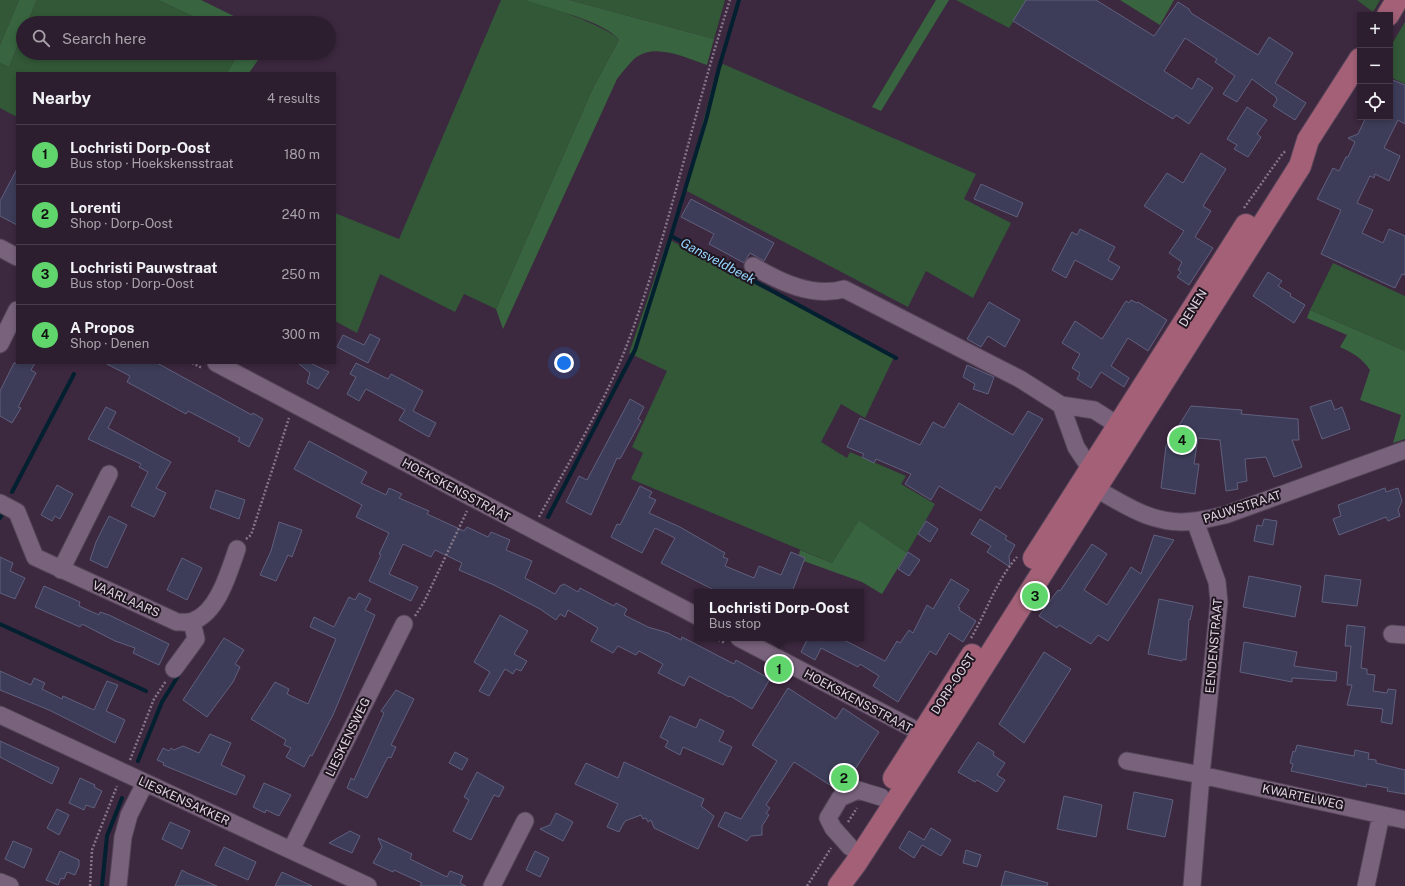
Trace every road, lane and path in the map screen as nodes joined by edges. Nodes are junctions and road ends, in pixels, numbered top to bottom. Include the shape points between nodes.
1 (730, 0) edge
2 (1397, 0) edge
3 (1390, 12) edge
4 (1357, 64) edge
5 (0, 248) edge
6 (16, 256) edge
7 (753, 266) dead end
8 (16, 312) edge
9 (0, 344) edge
10 (218, 364) edge
11 (1061, 405) junction
12 (296, 406) junction
13 (1124, 430) junction
14 (1405, 450) edge
15 (109, 474) dead end
16 (1089, 479) junction
17 (0, 503) edge
18 (468, 509) dead end
19 (1195, 521) junction
20 (532, 529) junction
21 (237, 549) joint
22 (1020, 554) dead end
23 (61, 570) junction
24 (694, 614) edge
25 (192, 622) junction
26 (404, 624) joint
27 (745, 641) edge
28 (968, 642) dead end
29 (174, 669) dead end
30 (0, 715) edge
31 (927, 738) junction
32 (1127, 761) dead end
33 (1201, 775) junction
34 (145, 783) junction
35 (881, 797) junction
36 (1382, 815) junction
37 (1405, 820) edge
38 (525, 821) dead end
39 (291, 850) junction
40 (850, 855) junction
41 (0, 882) edge
42 (10, 886) edge
43 (118, 886) edge
44 (368, 886) edge
45 (492, 886) edge
46 (824, 886) edge
47 (839, 886) edge
48 (1192, 886) edge
49 (1366, 886) edge

1 - 20 path via 652,274 628,343 607,392
2 - 3 main road
4 - 13 main road, DENEN via 1308,140 1289,156
5 - 6 street
7 - 11 street via 813,292 831,293 844,289 1020,379
8 - 9 street
10 - 12 street, HOEKSKENSSTRAAT
11 - 13 street via 1094,410
11 - 16 street
12 - 20 street, HOEKSKENSSTRAAT
12 - 21 path via 290,416 251,535
13 - 16 main road, DENEN
14 - 19 street, PAUWSTRAAT via 1225,515
15 - 23 street
16 - 19 street, PAUWSTRAAT via 1145,516 1178,522
16 - 31 main road, DORP-OOST via 1009,598
17 - 23 street, VAARLAARS via 17,512 36,557
18 - 26 path via 424,602 412,621
19 - 33 street, EENDENSTRAAT via 1217,582 1220,602
20 - 24 street, HOEKSKENSSTRAAT
21 - 25 street via 225,582 209,611
22 - 28 path via 991,596 984,616
23 - 25 street, VAARLAARS via 177,622
25 - 29 street via 196,639
26 - 39 street, LIESKENSWEG
27 - 31 street, HOEKSKENSSTRAAT
30 - 34 street, LIESKENSAKKER
31 - 35 main road, DORP-OOST
31 - 40 main road, DORP-OOST
32 - 33 street
33 - 36 street, KWARTELWEG
33 - 48 street, EENDENSTRAAT
34 - 39 street, LIESKENSAKKER
34 - 43 street via 129,815 123,837
35 - 40 main road, DORP-OOST
35 - 40 street via 858,790 840,798 828,818
36 - 37 street, KWARTELWEG
36 - 49 street
38 - 45 street
39 - 44 street, LIESKENSAKKER
40 - 46 main road, DORP-OOST
40 - 47 main road, DORP-OOST
41 - 42 street

